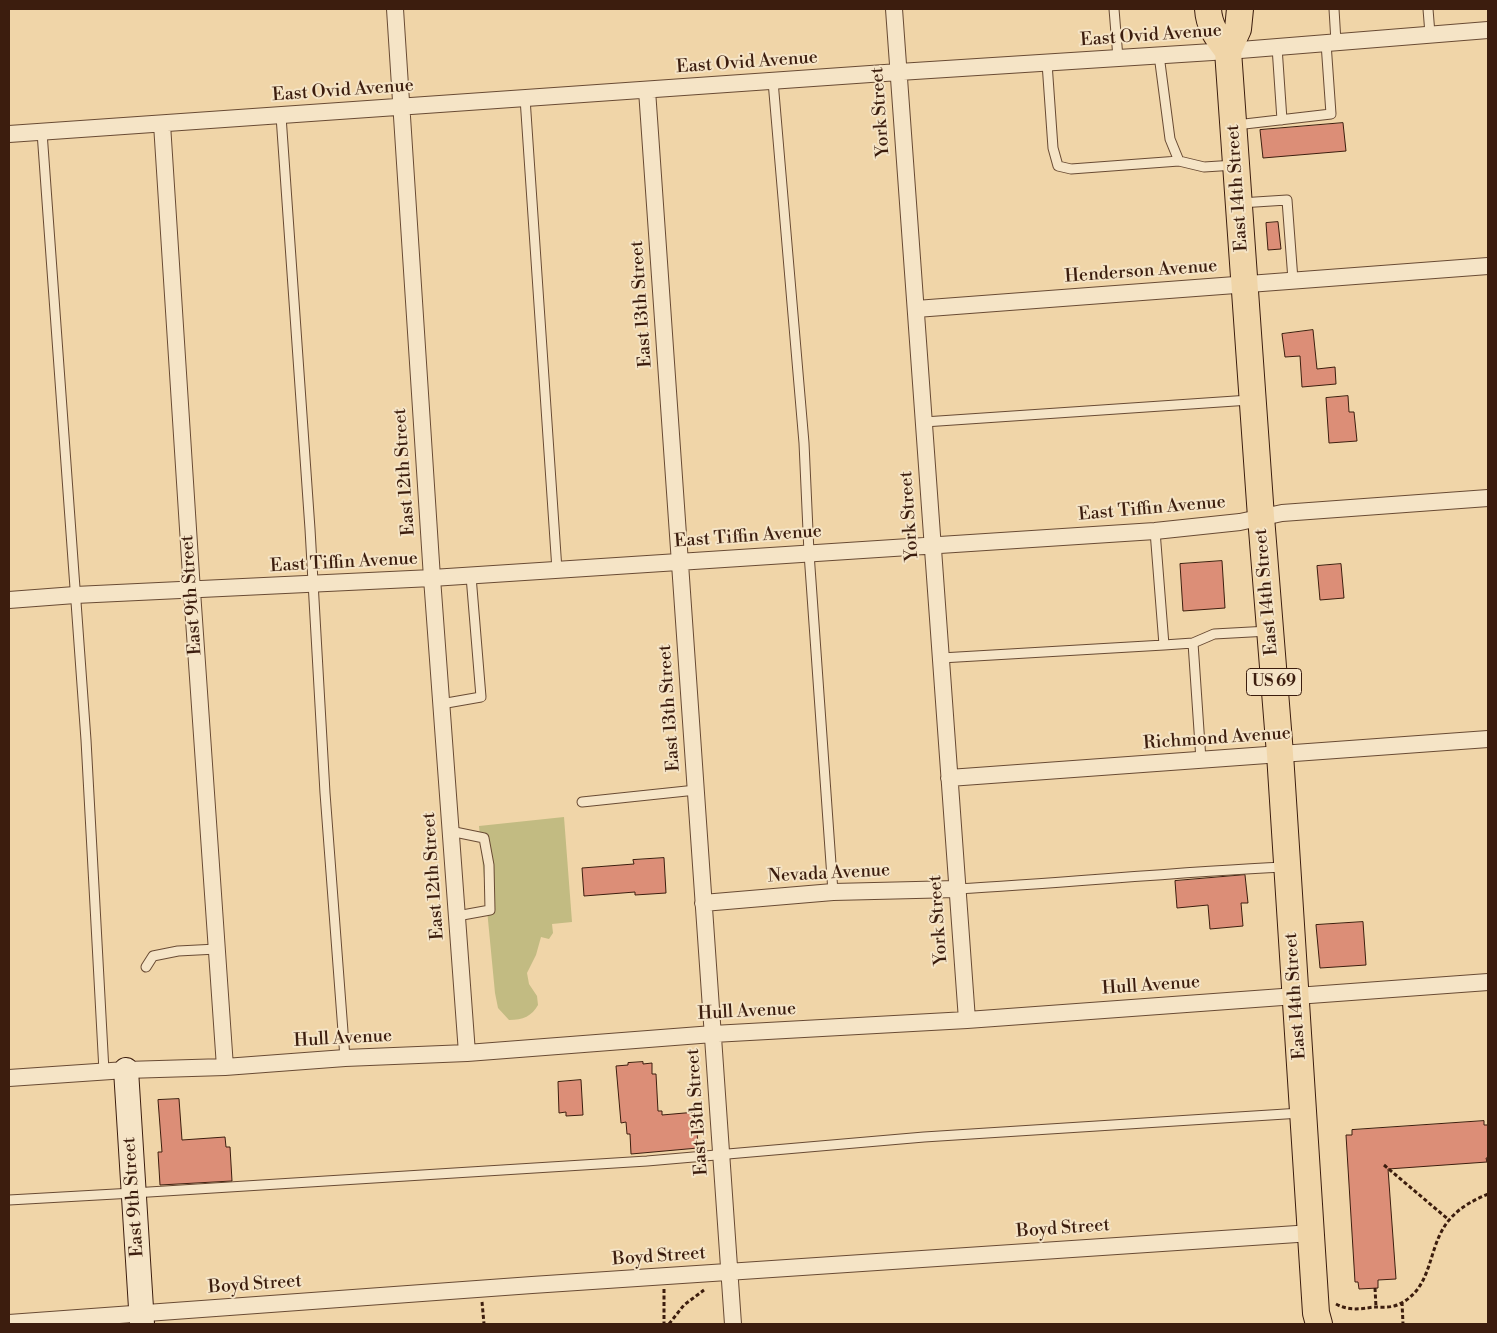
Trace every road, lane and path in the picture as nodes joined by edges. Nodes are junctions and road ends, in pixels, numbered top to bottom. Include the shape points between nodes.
1 (395, 9) edge
2 (894, 9) edge
3 (1114, 9) edge
4 (1208, 9) edge
5 (1240, 9) edge
6 (1334, 9) edge
7 (1428, 9) edge
8 (1488, 30) edge
9 (1430, 34) junction
10 (1331, 42) junction
11 (1277, 47) junction
12 (1228, 51) junction
13 (1159, 56) junction
14 (1118, 58) junction
15 (1047, 62) junction
16 (898, 72) junction
17 (774, 81) junction
18 (647, 90) junction
19 (525, 98) junction
20 (403, 108) junction
21 (281, 116) junction
22 (1282, 120) junction
23 (162, 124) junction
24 (1234, 125) junction
25 (42, 132) junction
26 (9, 134) edge
27 (1179, 161) junction
28 (1236, 165) junction
29 (1239, 203) junction
30 (1488, 266) edge
31 (1293, 280) junction
32 (1244, 284) junction
33 (916, 309) junction
34 (1253, 400) junction
35 (924, 422) junction
36 (1488, 498) edge
37 (1261, 517) junction
38 (1155, 530) junction
39 (933, 545) junction
40 (809, 553) junction
41 (680, 562) junction
42 (557, 570) junction
43 (471, 576) junction
44 (432, 578) junction
45 (312, 585) junction
46 (192, 591) junction
47 (74, 595) junction
48 (9, 600) edge
49 (1271, 631) junction
50 (1193, 644) junction
51 (1164, 645) junction
52 (941, 658) junction
53 (441, 704) junction
54 (1488, 739) edge
55 (1280, 754) junction
56 (1201, 760) junction
57 (950, 778) junction
58 (696, 790) junction
59 (582, 802) dead end
60 (450, 832) junction
61 (1287, 867) junction
62 (957, 889) junction
63 (832, 892) junction
64 (704, 903) junction
65 (457, 916) junction
66 (217, 949) junction
67 (146, 967) dead end
68 (1488, 982) edge
69 (1296, 996) junction
70 (967, 1020) junction
71 (713, 1034) junction
72 (467, 1053) junction
73 (345, 1058) junction
74 (225, 1067) junction
75 (115, 1070) junction
76 (9, 1078) edge
77 (1304, 1113) junction
78 (721, 1155) junction
79 (1384, 1165) dead end
80 (133, 1193) junction
81 (1488, 1194) edge
82 (9, 1200) edge
83 (1449, 1220) junction
84 (1312, 1233) junction
85 (730, 1272) junction
86 (663, 1276) junction
87 (708, 1286) dead end
88 (1375, 1288) dead end
89 (481, 1289) junction
90 (1402, 1302) junction
91 (1376, 1307) junction
92 (1321, 1316) edge
93 (141, 1319) edge
94 (9, 1323) edge
95 (484, 1324) edge
96 (664, 1324) edge
97 (669, 1324) edge
98 (734, 1324) edge
99 (1403, 1324) edge

1 - 20 street, East 12th Street
2 - 16 street, York Street
3 - 14 lane
4 - 12 main road via 1213,32
5 - 12 main road, East 14th Street / US 69 via 1238,29
6 - 10 lane
7 - 9 lane
8 - 9 street, East Ovid Avenue
9 - 10 street, East Ovid Avenue
10 - 11 street, East Ovid Avenue
10 - 22 lane via 1332,114
11 - 12 street, East Ovid Avenue
11 - 22 lane
12 - 13 street, East Ovid Avenue
12 - 24 main road, East 14th Street / US 69
13 - 14 street, East Ovid Avenue
13 - 27 lane via 1170,139
14 - 15 street, East Ovid Avenue
15 - 16 street, East Ovid Avenue
15 - 27 lane via 1053,148 1058,166 1071,169
16 - 17 street, East Ovid Avenue
16 - 33 street, York Street
17 - 18 street, East Ovid Avenue
17 - 40 lane via 804,443
18 - 19 street, East Ovid Avenue
18 - 41 street, East 13th Street
19 - 20 street, East Ovid Avenue
19 - 42 lane
20 - 21 street, East Ovid Avenue
20 - 44 street, East 12th Street
21 - 23 street, East Ovid Avenue
21 - 45 lane
22 - 24 lane
23 - 25 street, East Ovid Avenue
23 - 46 street, East 9th Street
24 - 28 main road, East 14th Street / US 69
25 - 26 street, East Ovid Avenue
25 - 47 lane
27 - 28 lane via 1204,167
28 - 29 main road, East 14th Street / US 69
29 - 31 lane via 1286,200
29 - 32 main road, East 14th Street / US 69
30 - 31 street, Henderson Avenue
31 - 32 street, Henderson Avenue
32 - 33 street, Henderson Avenue
32 - 34 main road, East 14th Street / US 69
33 - 35 street, York Street
34 - 35 lane
34 - 37 main road, East 14th Street / US 69
35 - 39 street, York Street
36 - 37 street, East Tiffin Avenue
37 - 38 street, East Tiffin Avenue
37 - 49 main road, East 14th Street / US 69
38 - 39 street, East Tiffin Avenue
38 - 51 lane
39 - 40 street, East Tiffin Avenue
39 - 52 street, York Street
40 - 41 street, East Tiffin Avenue
40 - 63 lane
41 - 42 street, East Tiffin Avenue
41 - 58 street, East 13th Street
42 - 43 street, East Tiffin Avenue
43 - 44 street, East Tiffin Avenue
43 - 53 lane via 481,698
44 - 45 street, East Tiffin Avenue
44 - 53 street, East 12th Street
45 - 46 street, East Tiffin Avenue
45 - 73 lane
46 - 47 street, East Tiffin Avenue
46 - 66 street, East 9th Street
47 - 48 street, East Tiffin Avenue
47 - 75 lane
49 - 50 lane via 1214,634
49 - 55 main road, East 14th Street / US 69
50 - 51 lane
50 - 56 lane
51 - 52 lane
52 - 57 street, York Street
53 - 60 street, East 12th Street
54 - 55 street, Richmond Avenue
55 - 56 street, Richmond Avenue
55 - 61 main road, East 14th Street / US 69
56 - 57 street, Richmond Avenue
57 - 62 street, York Street
58 - 59 lane
58 - 64 street, East 13th Street
60 - 65 street, East 12th Street
60 - 65 lane via 484,838 489,865 490,910
61 - 62 lane
61 - 69 main road, East 14th Street / US 69
62 - 63 street, Nevada Avenue
62 - 70 street, York Street
63 - 64 street, Nevada Avenue
64 - 71 street, East 13th Street
65 - 72 street, East 12th Street
66 - 67 lane via 153,956
66 - 74 street, East 9th Street
68 - 69 street, Hull Avenue
69 - 70 street, Hull Avenue
69 - 77 main road, East 14th Street / US 69
70 - 71 street, Hull Avenue
71 - 72 street, Hull Avenue
71 - 78 street, East 13th Street
72 - 73 street, Hull Avenue
73 - 74 street, Hull Avenue
74 - 75 street, Hull Avenue
75 - 76 street, Hull Avenue
75 - 80 street, East 9th Street
77 - 78 lane via 924,1137
77 - 84 main road, East 14th Street / US 69
78 - 80 lane
78 - 85 street, East 13th Street
79 - 83 path
80 - 82 lane
80 - 93 street, East 9th Street
81 - 83 path via 1475,1199
83 - 90 path via 1438,1238 1423,1282
84 - 85 street, Boyd Street
84 - 92 main road, East 14th Street / US 69
85 - 86 street, Boyd Street
85 - 98 street, East 13th Street
86 - 89 street, Boyd Street
86 - 96 path
87 - 97 path via 684,1305
88 - 91 path
89 - 93 street, Boyd Street
89 - 95 path
90 - 91 path via 1395,1306
90 - 99 path
91 - 92 path via 1344,1308
93 - 94 street, Boyd Street

